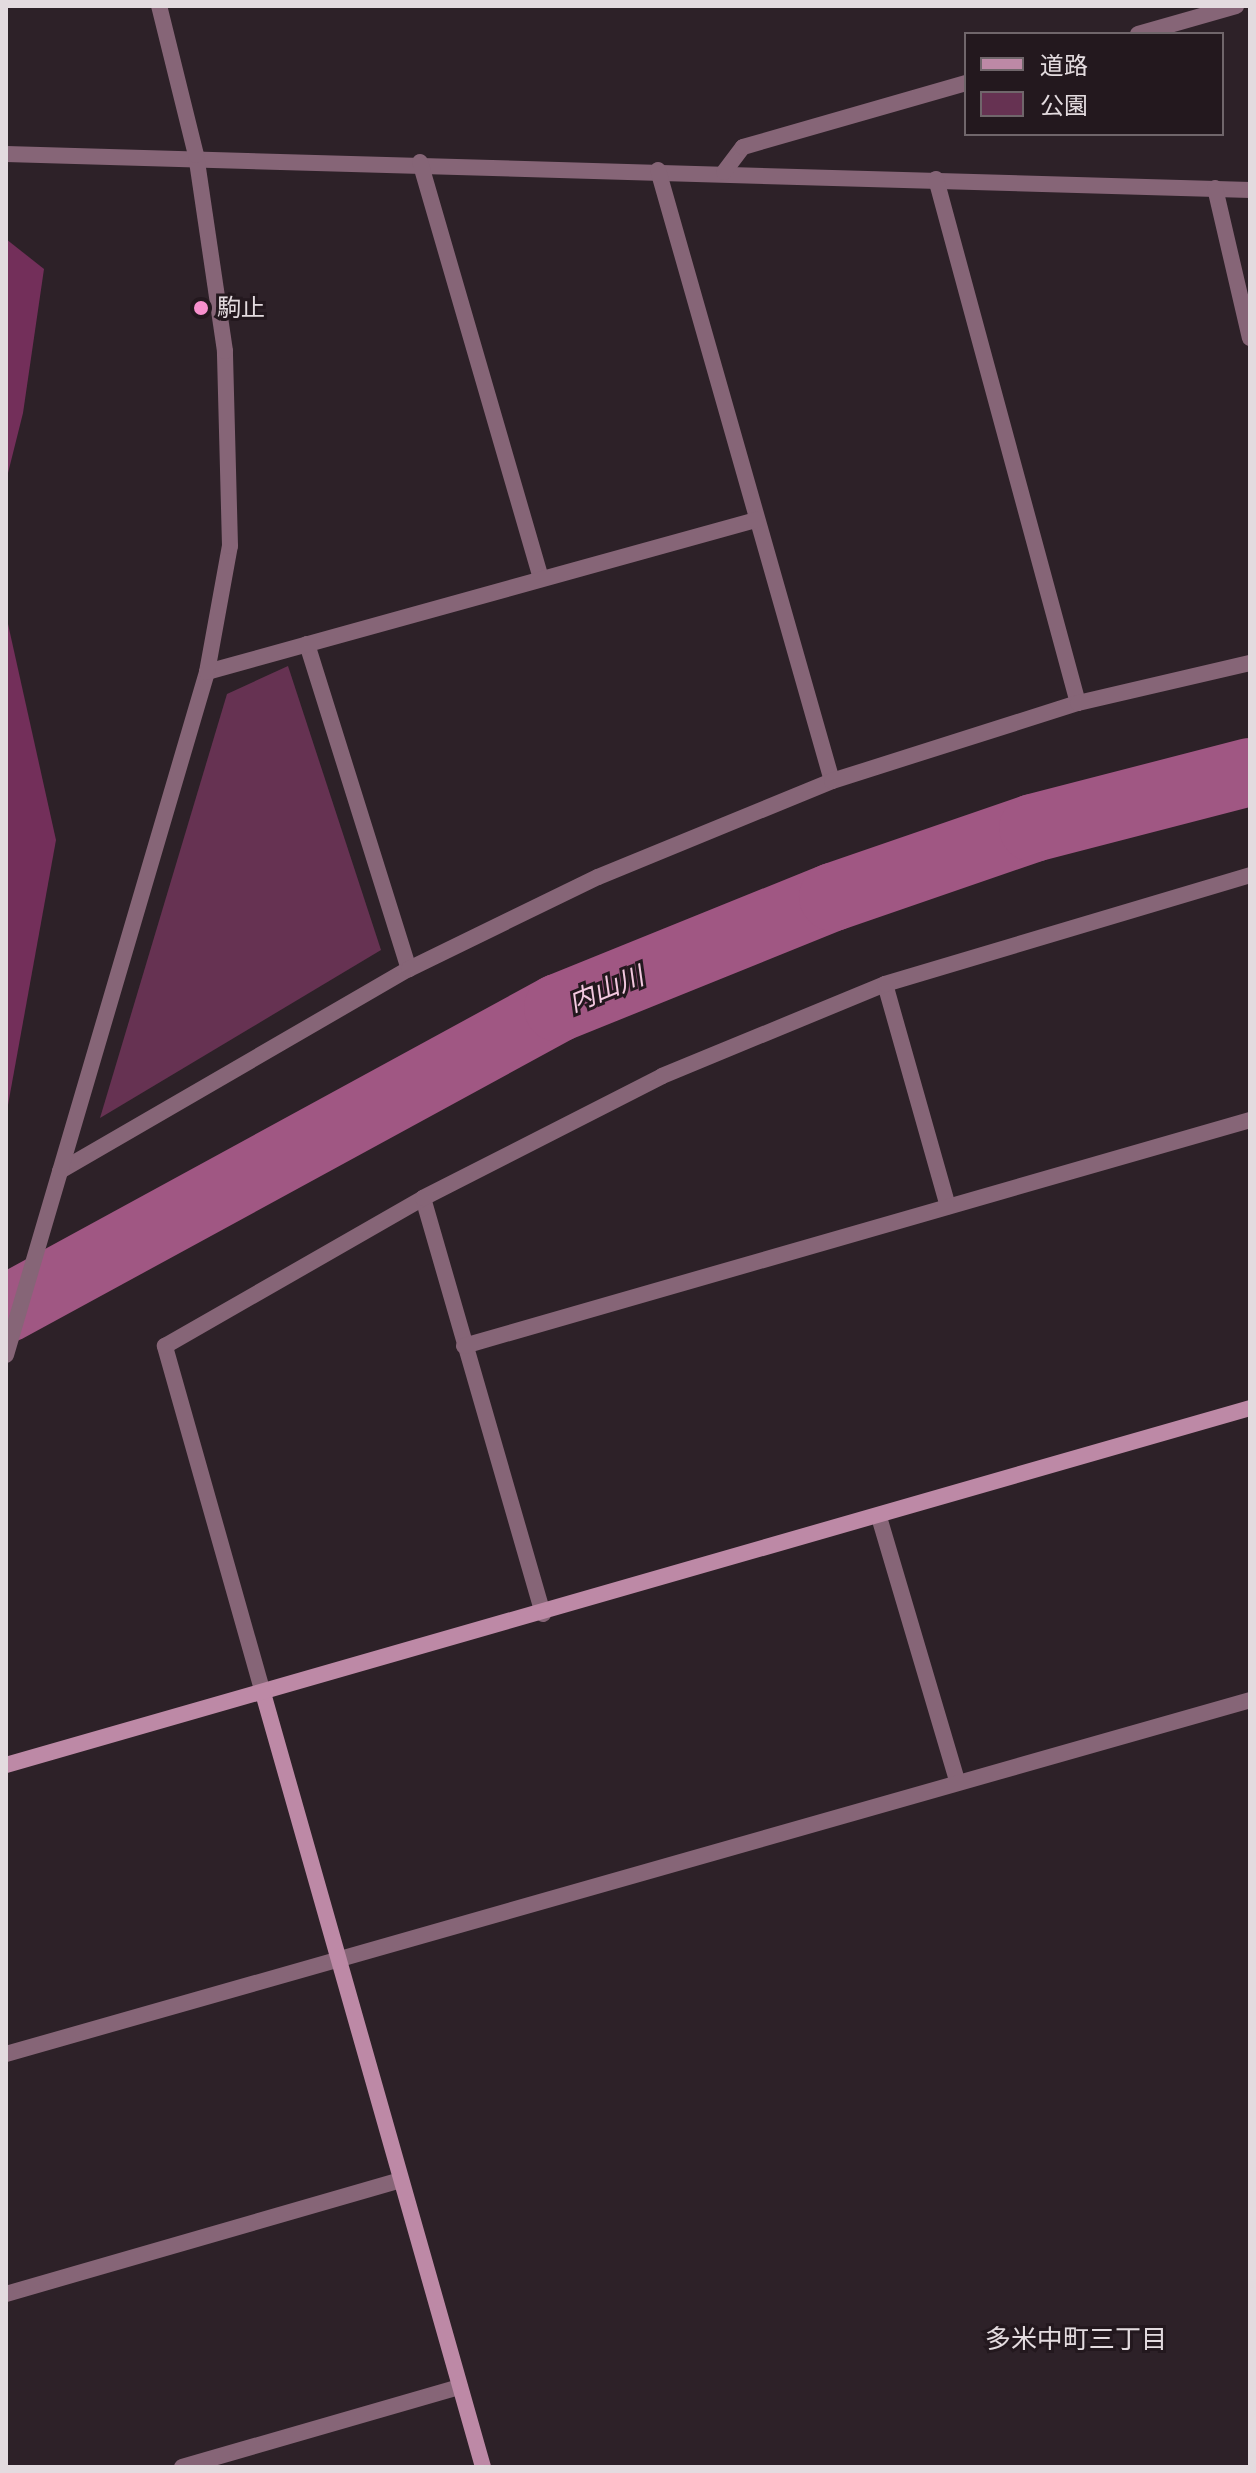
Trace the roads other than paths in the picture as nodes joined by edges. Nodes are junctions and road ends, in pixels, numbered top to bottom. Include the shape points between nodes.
1 (159, 6) edge
2 (1236, 6) edge
3 (1145, 32) edge
4 (964, 84) edge
5 (6, 154) edge
6 (196, 155) junction
7 (420, 162) junction
8 (658, 170) junction
9 (724, 172) junction
10 (936, 179) junction
11 (1215, 188) junction
12 (1250, 190) edge
13 (1250, 338) edge
14 (756, 520) junction
15 (541, 579) junction
16 (307, 644) junction
17 (1250, 663) edge
18 (207, 672) junction
19 (1078, 703) junction
20 (832, 781) junction
21 (1250, 875) edge
22 (409, 969) junction
23 (885, 984) junction
24 (1250, 1120) edge
25 (60, 1171) junction
26 (423, 1198) junction
27 (948, 1206) junction
28 (464, 1346) junction
29 (6, 1355) edge
30 (1250, 1408) edge
31 (879, 1517) junction
32 (543, 1614) junction
33 (263, 1693) junction
34 (1250, 1700) edge
35 (6, 1765) edge
36 (957, 1781) junction
37 (338, 1961) junction
38 (6, 2054) edge
39 (401, 2180) junction
40 (6, 2294) edge
41 (460, 2387) junction
42 (182, 2467) edge
43 (483, 2467) edge

1 - 6 street
2 - 3 street
4 - 9 street via 743,147
5 - 6 street
6 - 7 street
6 - 18 street via 225,351 230,546
7 - 8 street
7 - 15 street
8 - 9 street
8 - 14 street
9 - 10 street
10 - 11 street
10 - 19 street
11 - 12 street
11 - 13 street
14 - 15 street
14 - 20 street
15 - 16 street
16 - 18 street
16 - 22 street
17 - 19 street
18 - 25 street
19 - 20 street
20 - 22 street via 598,877
21 - 23 street
22 - 25 street
23 - 26 street via 662,1076
23 - 27 street
24 - 27 street
25 - 29 street
26 - 28 street
26 - 33 street via 165,1346
27 - 28 street
28 - 32 street
30 - 31 street
31 - 32 street
31 - 36 street
32 - 33 street
33 - 35 street
33 - 37 street
34 - 36 street
36 - 37 street
37 - 38 street
37 - 39 street
39 - 40 street
39 - 41 street
41 - 42 street
41 - 43 street

